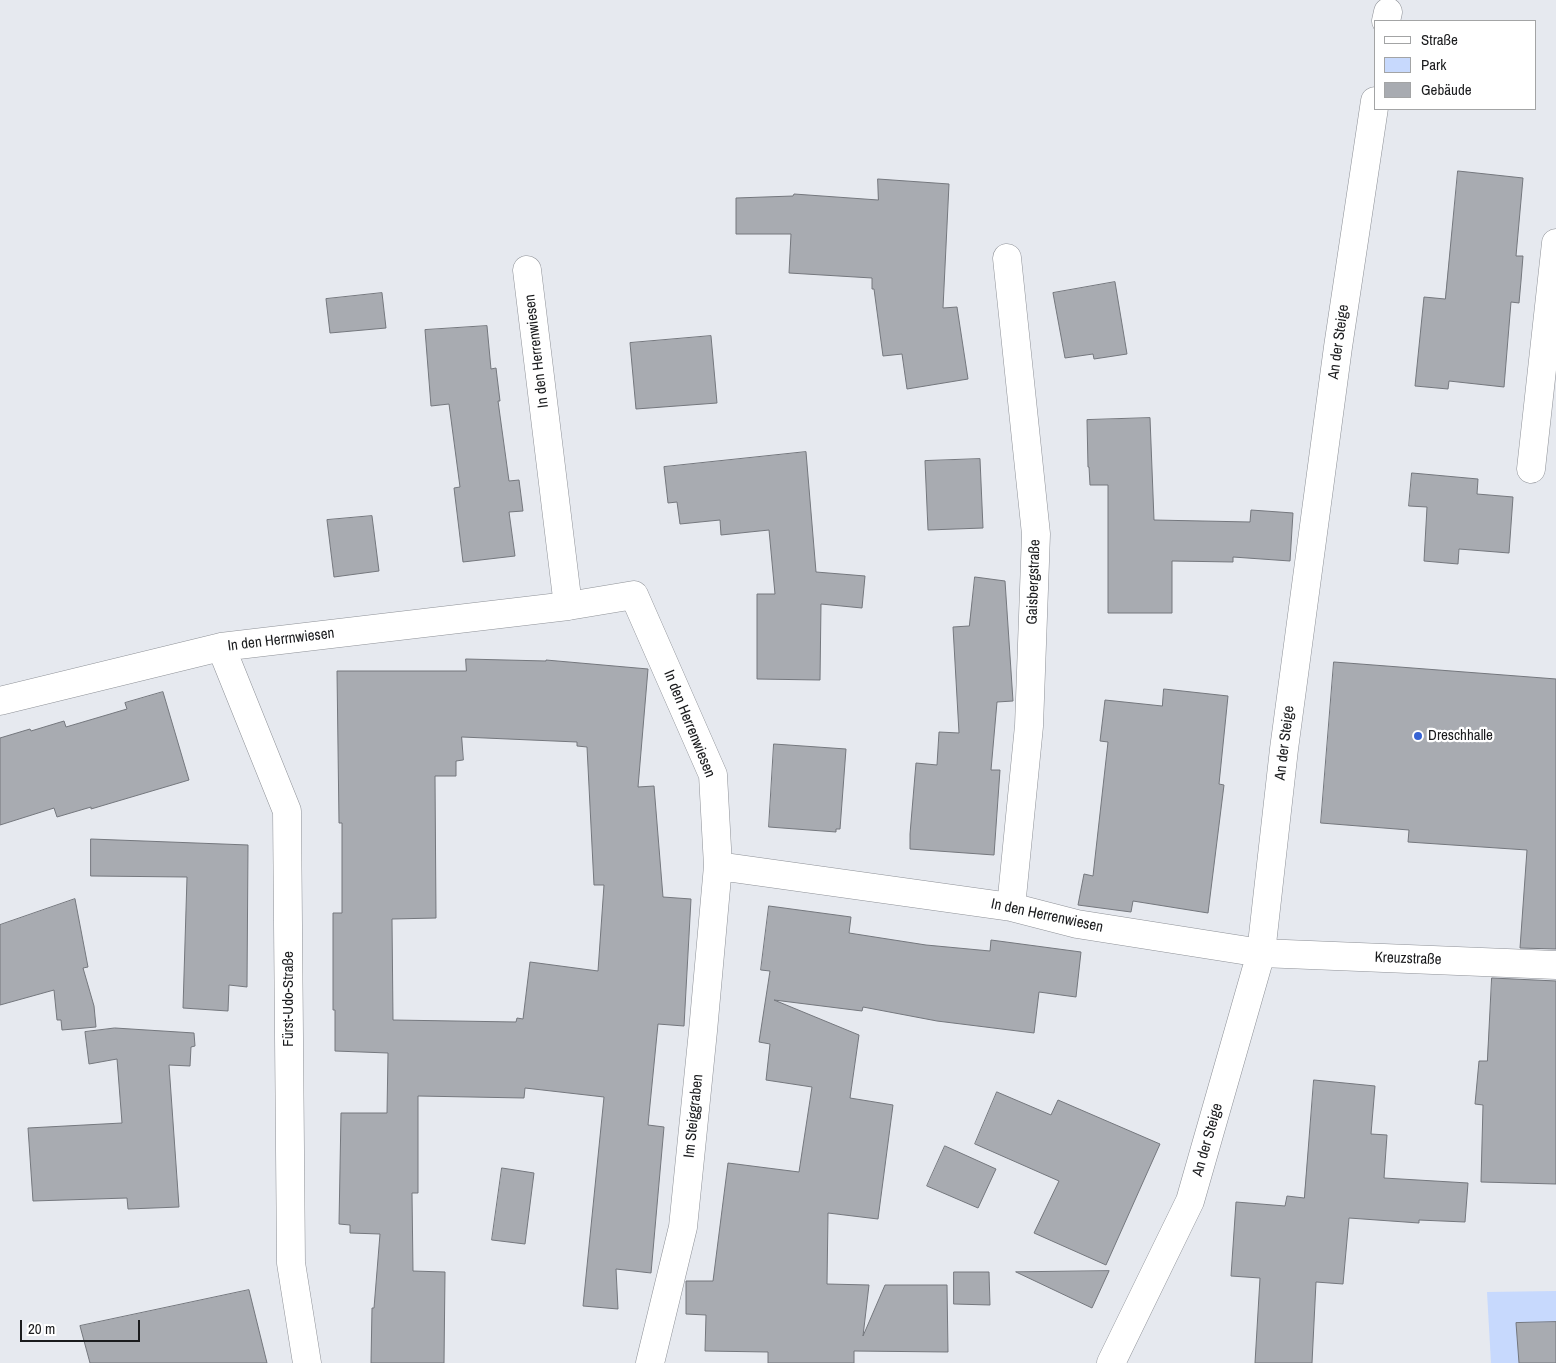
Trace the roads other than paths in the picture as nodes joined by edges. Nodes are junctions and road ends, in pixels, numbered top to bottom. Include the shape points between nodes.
1 (1374, 108) edge
2 (1556, 243) edge
3 (1007, 258) dead end
4 (527, 270) dead end
5 (1531, 469) dead end
6 (568, 606) junction
7 (221, 648) junction
8 (0, 702) edge
9 (718, 866) junction
10 (1011, 907) junction
11 (1261, 953) junction
12 (1556, 964) edge
13 (307, 1363) edge
14 (650, 1363) edge
15 (1111, 1363) edge

1 - 11 street, An der Steige via 1285,740
2 - 5 street
3 - 10 street, Gaisbergstraße via 1036,534 1029,726
4 - 6 street, In den Herrenwiesen
6 - 7 street, In den Herrnwiesen
6 - 9 street, In den Herrenwiesen via 634,595 713,775
7 - 8 street, In den Herrnwiesen
7 - 13 street, Fürst-Udo-Straße via 287,811 291,1263
9 - 10 street, In den Herrenwiesen
9 - 14 street, Im Steiggraben via 683,1227
10 - 11 street, In den Herrenwiesen via 1077,924
11 - 12 street, Kreuzstraße
11 - 15 street, An der Steige via 1190,1201

